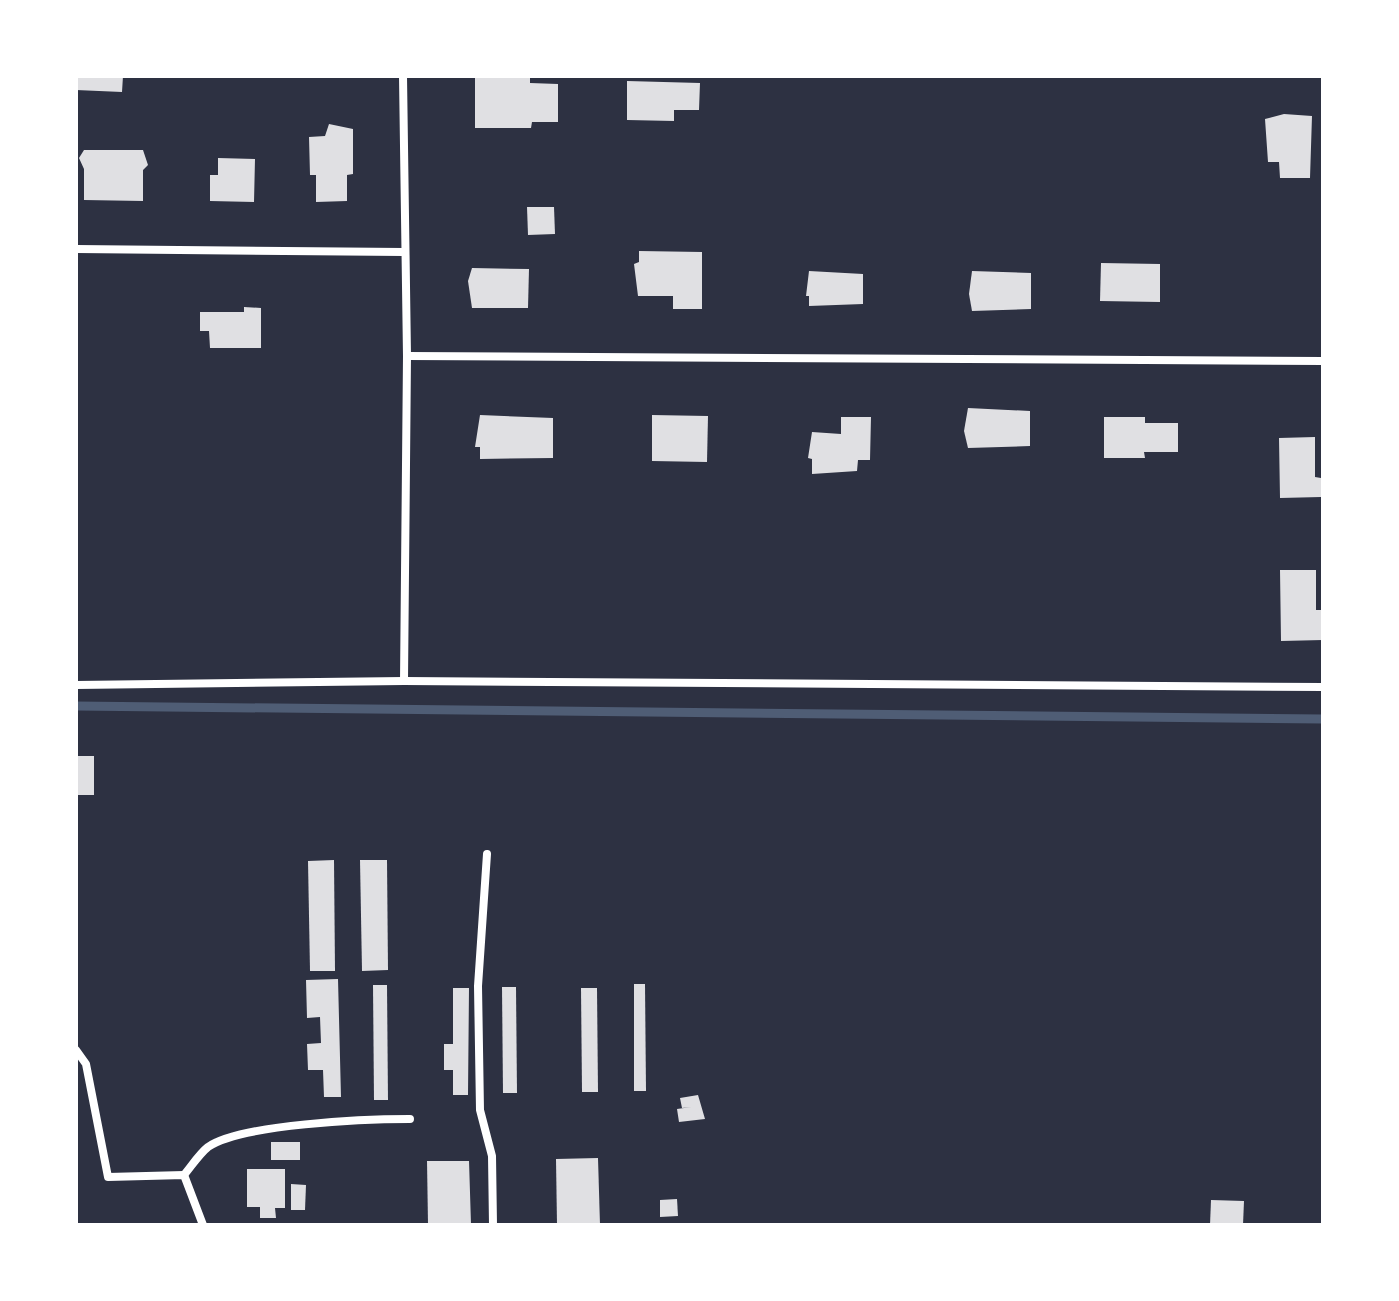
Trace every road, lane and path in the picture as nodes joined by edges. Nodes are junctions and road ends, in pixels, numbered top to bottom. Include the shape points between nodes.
1 (403, 76) edge
2 (76, 249) edge
3 (404, 252) junction
4 (407, 356) junction
5 (1323, 361) edge
6 (404, 681) junction
7 (76, 685) edge
8 (1323, 687) edge
9 (487, 854) dead end
10 (76, 1050) edge
11 (410, 1119) dead end
12 (184, 1175) junction
13 (203, 1225) edge
14 (493, 1225) edge

1 - 3 street
2 - 3 street
3 - 4 street
4 - 5 street
4 - 6 street
6 - 7 street
6 - 8 street
9 - 14 street via 478,986 480,1110 492,1156
10 - 12 street via 86,1064 108,1177
11 - 12 street via 353,1120 252,1133 209,1147
12 - 13 street

